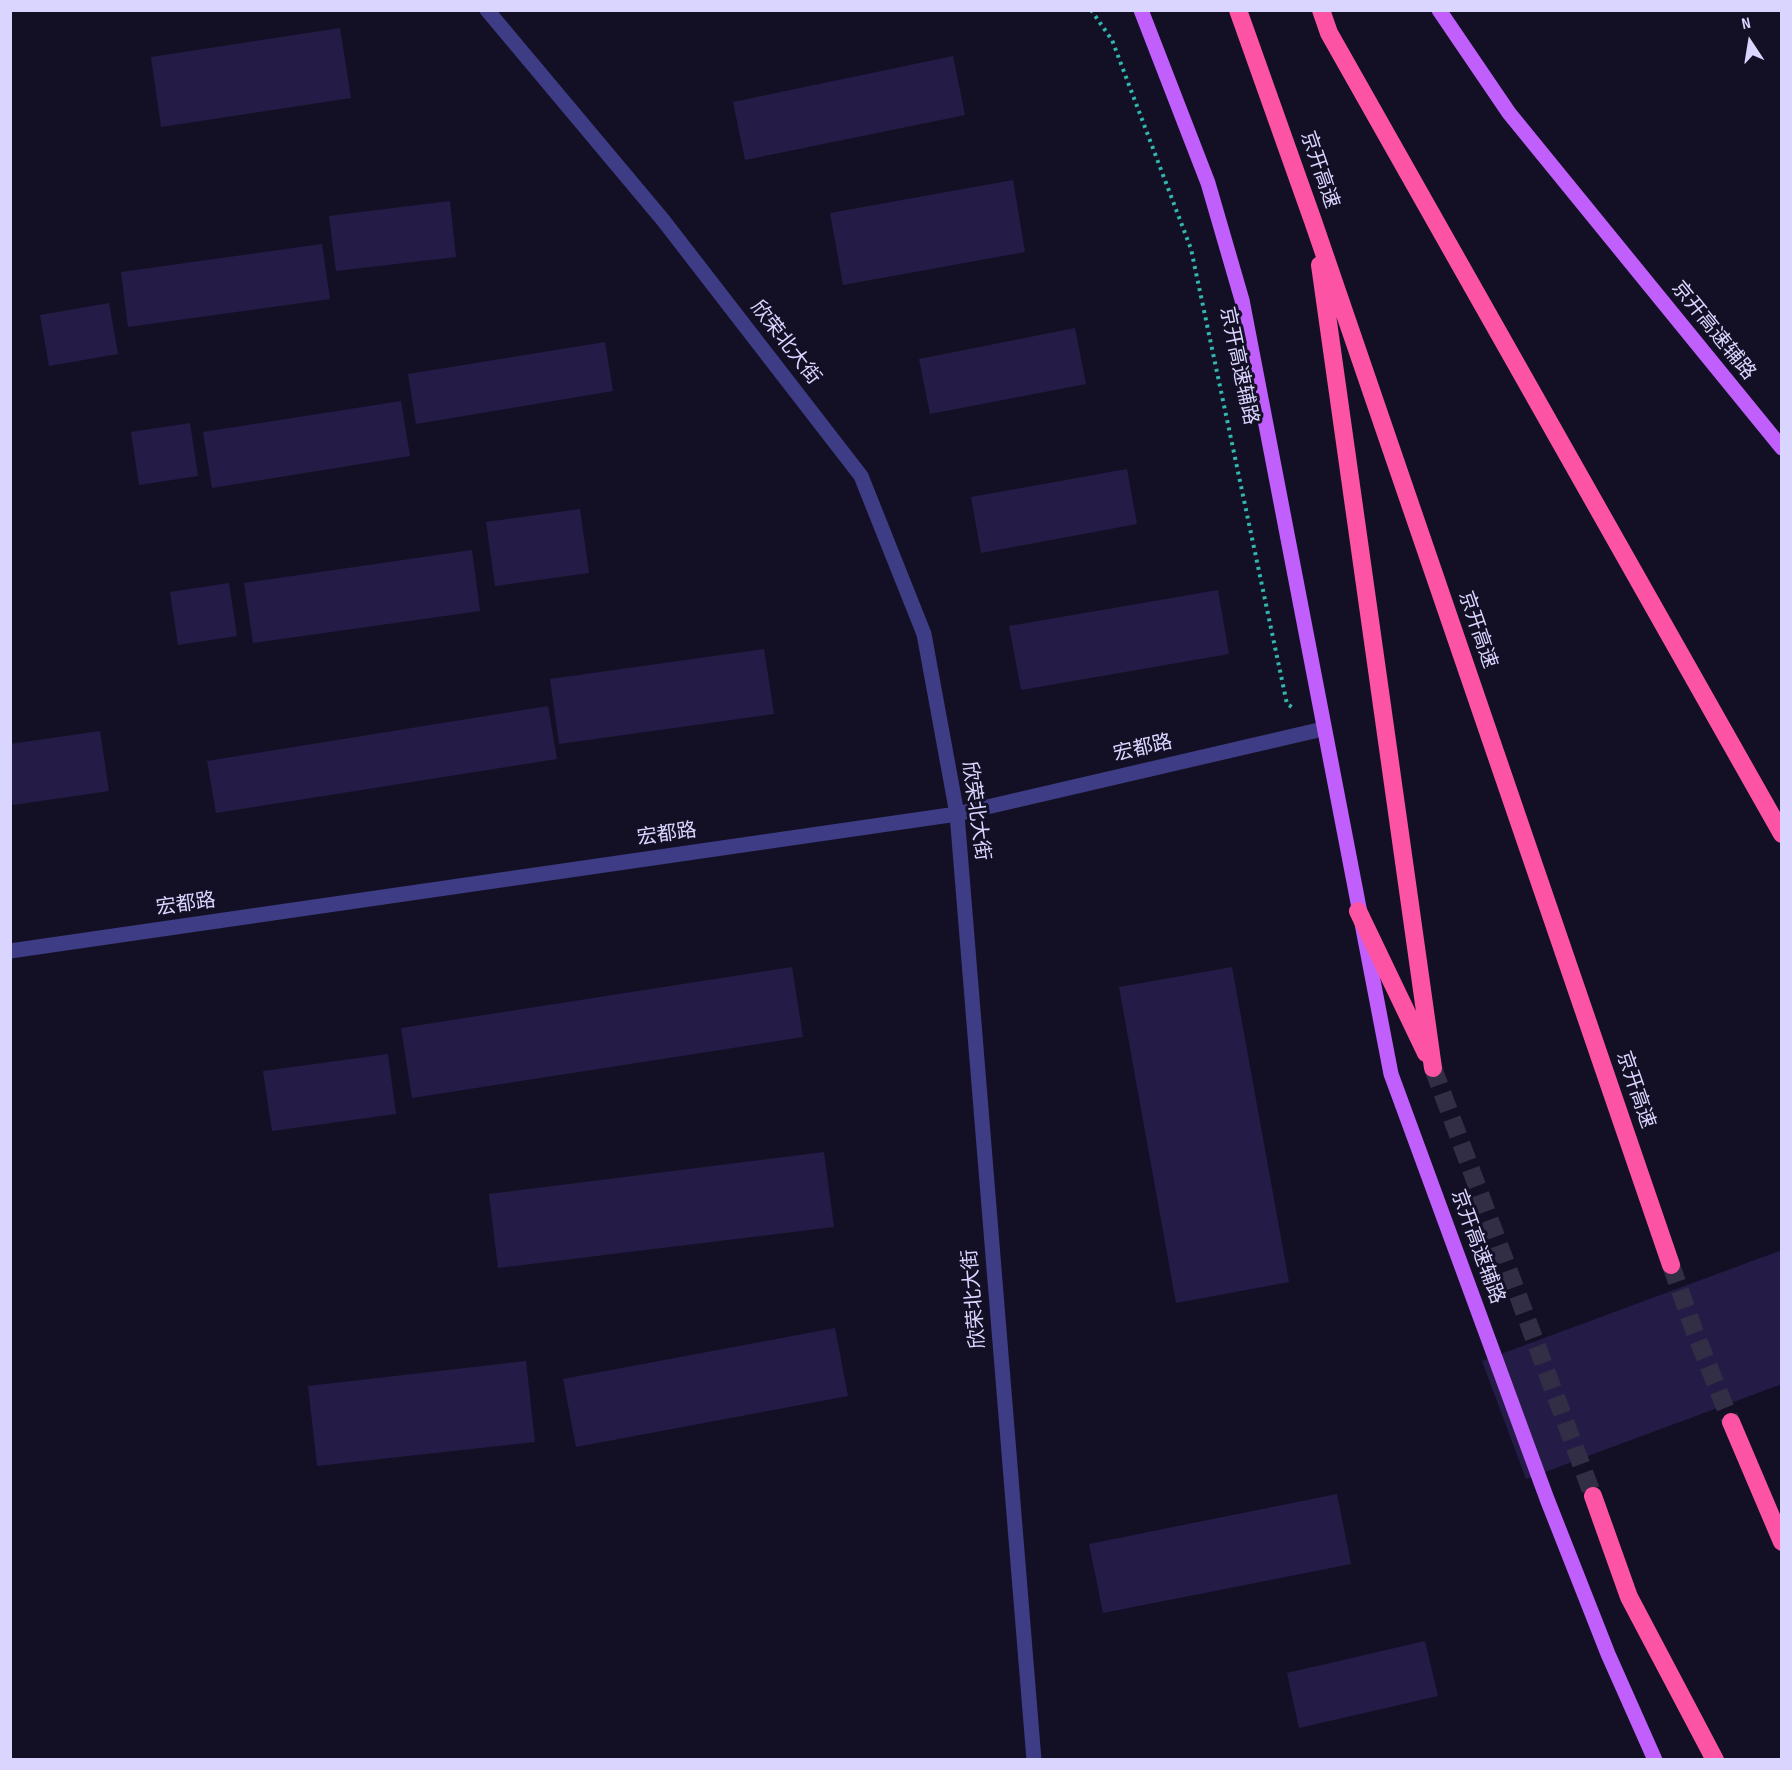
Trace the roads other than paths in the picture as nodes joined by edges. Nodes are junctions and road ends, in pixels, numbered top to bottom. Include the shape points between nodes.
1 (487, 10) edge
2 (1141, 10) edge
3 (1238, 10) edge
4 (1321, 10) edge
5 (1439, 10) edge
6 (1313, 221) junction
7 (1782, 448) edge
8 (1323, 729) junction
9 (957, 814) junction
10 (1782, 834) edge
11 (1358, 911) junction
12 (10, 951) edge
13 (1671, 1265) tunnel mouth
14 (1731, 1422) tunnel mouth
15 (1593, 1496) tunnel mouth
16 (1782, 1542) edge
17 (1034, 1760) edge
18 (1654, 1760) edge
19 (1715, 1760) edge

1 - 9 street, 欣荣北大街 via 663,220 861,476 924,634
2 - 8 main road, 京开高速辅路 via 1208,183 1242,300
3 - 6 highway, 京开高速
4 - 10 highway via 1329,33
5 - 7 main road, 京开高速辅路 via 1509,113
6 - 11 highway via 1433,1068
6 - 13 highway, 京开高速
8 - 9 street, 宏都路
8 - 11 main road, 京开高速辅路
9 - 12 street, 宏都路
9 - 17 street, 欣荣北大街
11 - 18 main road, 京开高速辅路 via 1391,1074 1547,1499
14 - 16 highway
15 - 19 highway via 1629,1597

